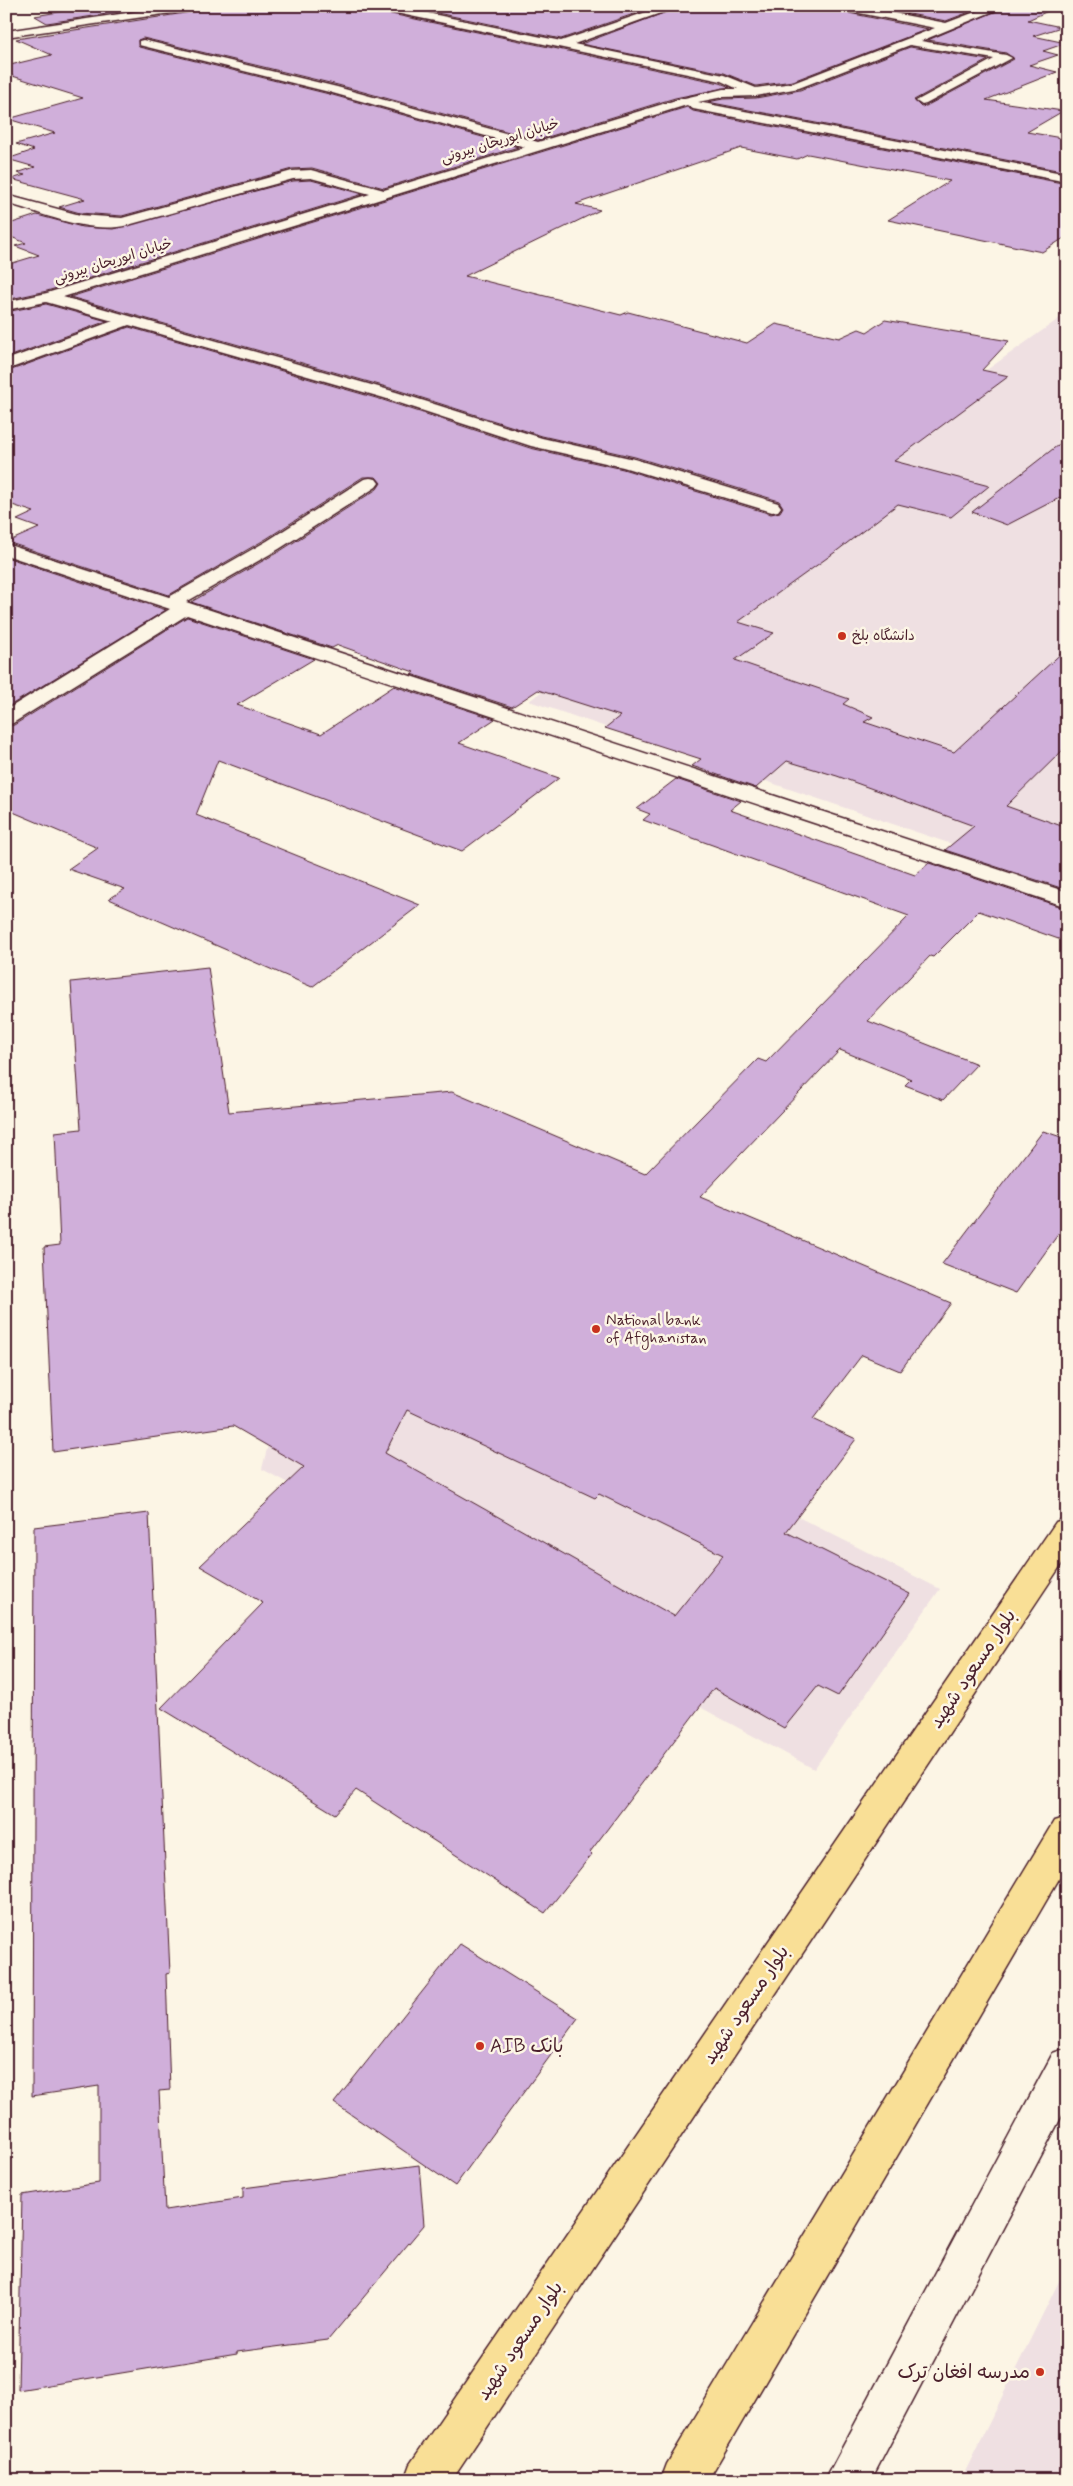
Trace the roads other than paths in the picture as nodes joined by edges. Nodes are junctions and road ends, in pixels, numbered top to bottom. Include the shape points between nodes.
1 (198, 6) edge
2 (377, 6) edge
3 (675, 6) edge
4 (839, 6) edge
5 (1001, 6) edge
6 (456, 11) dead end
7 (432, 17) junction
8 (948, 27) junction
9 (6, 34) edge
10 (143, 42) dead end
11 (909, 42) junction
12 (565, 43) junction
13 (756, 92) junction
14 (922, 101) dead end
15 (680, 103) junction
16 (537, 146) junction
17 (1067, 178) edge
18 (382, 193) junction
19 (6, 198) edge
20 (6, 292) edge
21 (48, 297) junction
22 (6, 306) edge
23 (126, 321) junction
24 (6, 366) edge
25 (370, 483) dead end
26 (772, 507) dead end
27 (6, 549) edge
28 (178, 606) junction
29 (6, 719) edge
30 (1067, 900) edge
31 (1067, 1530) edge
32 (1067, 1832) edge
33 (1067, 2066) edge
34 (426, 2480) edge
35 (684, 2480) edge
36 (847, 2480) edge

1 - 9 street
2 - 7 street
3 - 12 street
4 - 8 street
5 - 8 street, خیابان ابوریحان بیرونی
6 - 7 street
7 - 12 street
8 - 11 street, خیابان ابوریحان بیرونی
10 - 16 street via 333,89
11 - 13 street, خیابان ابوریحان بیرونی via 795,86
11 - 14 street via 1006,58
12 - 13 street via 724,78
13 - 15 street, خیابان ابوریحان بیرونی via 723,93
15 - 16 street, خیابان ابوریحان بیرونی
15 - 17 street
16 - 18 street, خیابان ابوریحان بیرونی
18 - 19 street via 311,174 292,175 109,224
18 - 21 street, خیابان ابوریحان بیرونی
20 - 21 street
21 - 22 street, خیابان ابوریحان بیرونی
21 - 23 street
23 - 24 street
23 - 26 street via 390,395 537,442 628,463
25 - 28 street
27 - 28 street
28 - 29 street
28 - 30 street
31 - 34 main road, بلوار مسعود شهید
32 - 35 main road
33 - 36 street

